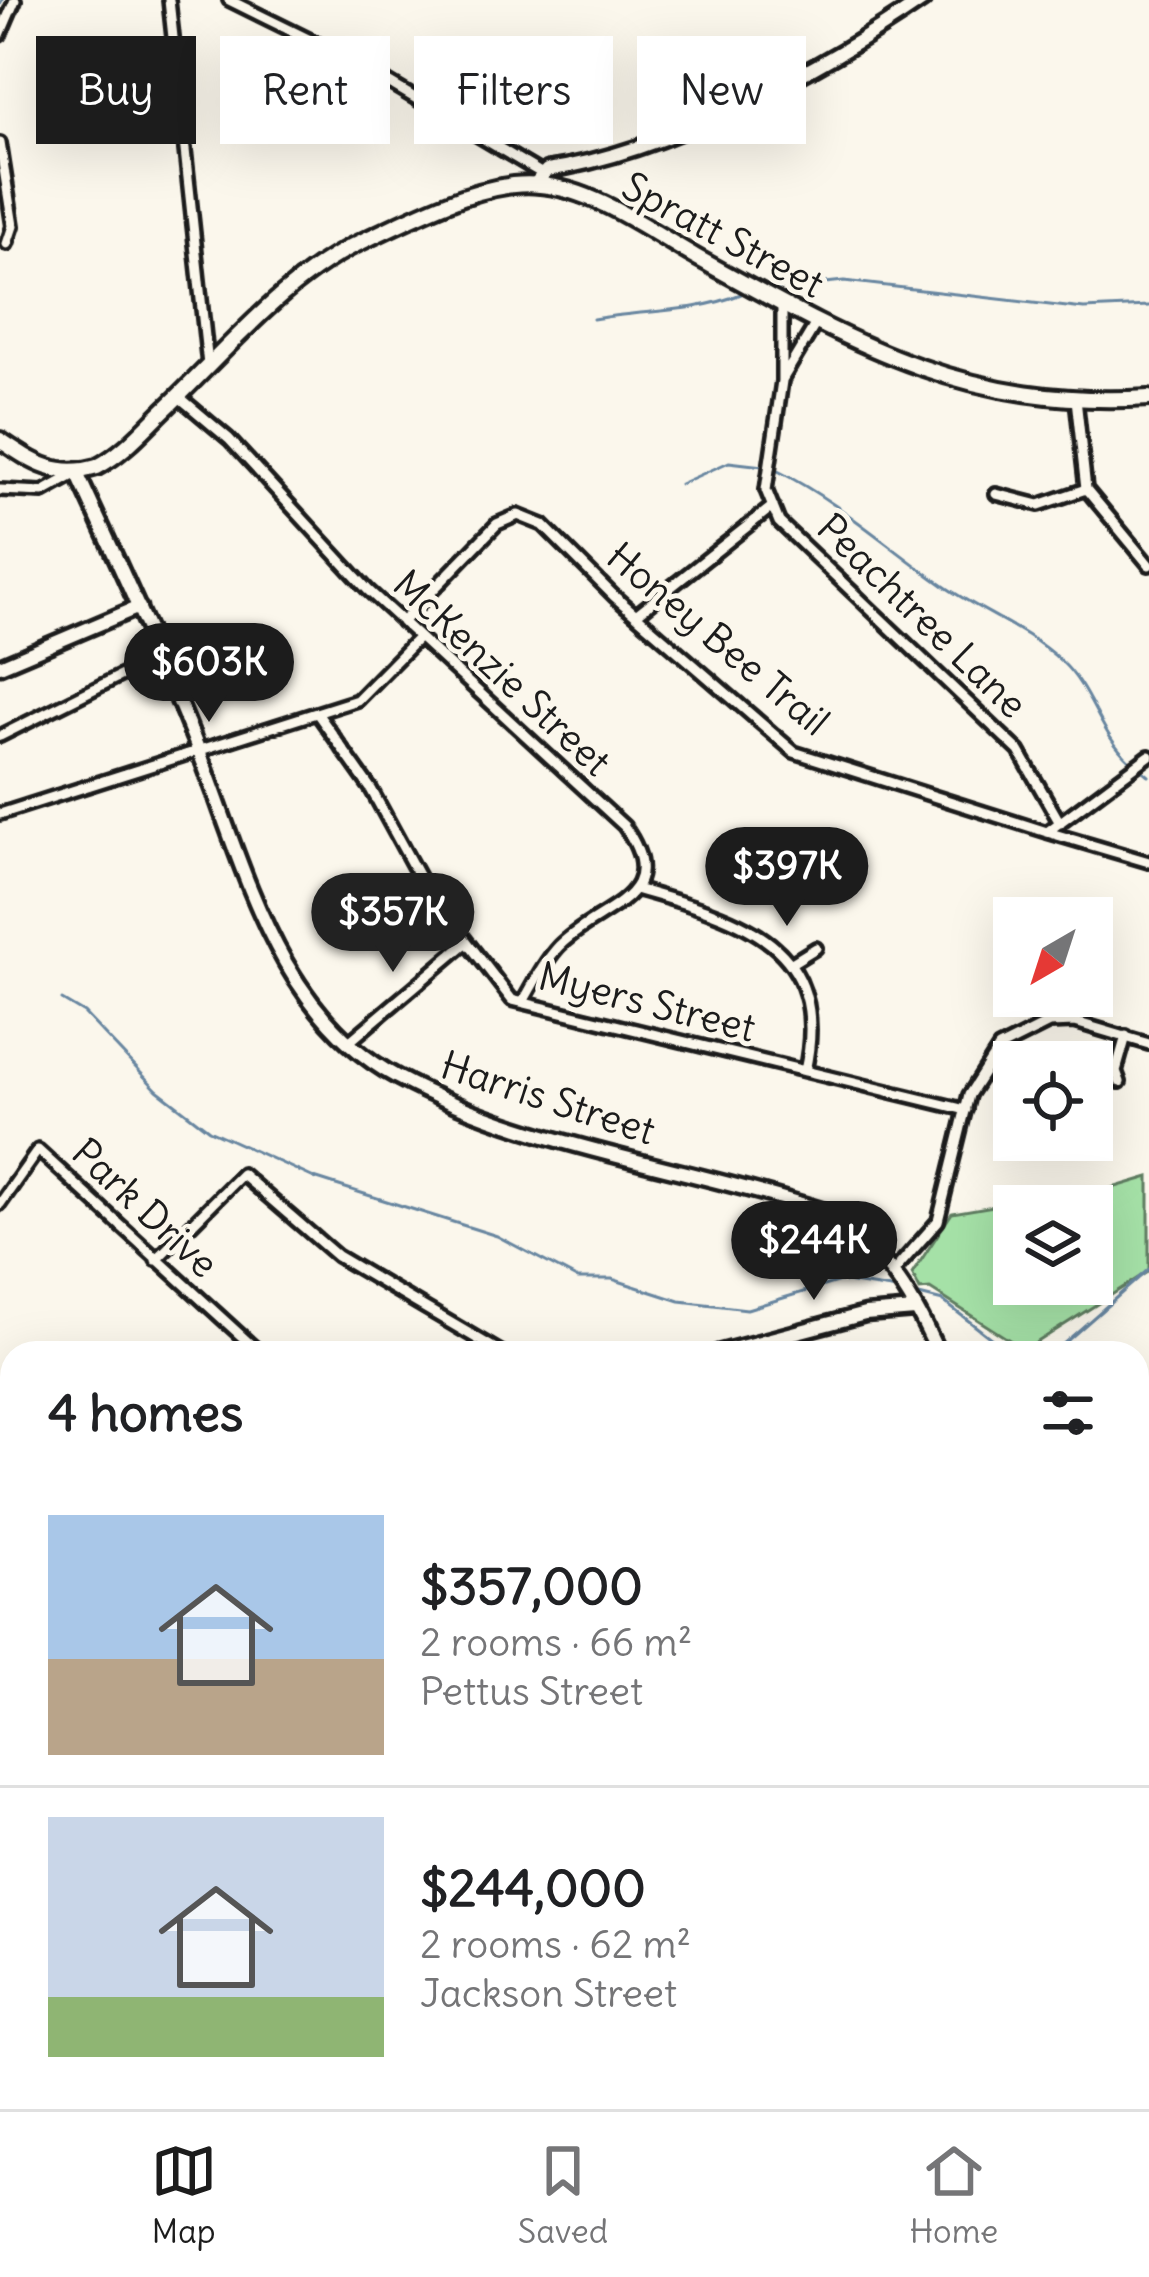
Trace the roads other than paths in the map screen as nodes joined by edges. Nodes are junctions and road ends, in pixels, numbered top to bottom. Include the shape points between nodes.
1 (15, 0) edge
2 (169, 0) edge
3 (229, 0) edge
4 (923, 0) edge
5 (0, 35) edge
6 (0, 143) edge
7 (538, 178) junction
8 (7, 244) dead end
9 (782, 304) junction
10 (816, 322) junction
11 (208, 367) junction
12 (782, 381) junction
13 (178, 397) junction
14 (1149, 398) edge
15 (1076, 399) junction
16 (0, 440) edge
17 (77, 473) junction
18 (1086, 489) junction
19 (0, 490) edge
20 (996, 494) dead end
21 (773, 506) junction
22 (1149, 565) edge
23 (139, 608) junction
24 (637, 614) junction
25 (402, 622) junction
26 (419, 637) junction
27 (160, 656) junction
28 (0, 666) edge
29 (317, 712) junction
30 (0, 736) edge
31 (200, 752) junction
32 (1149, 756) edge
33 (0, 814) edge
34 (1060, 823) junction
35 (1047, 832) junction
36 (1149, 862) edge
37 (635, 889) junction
38 (466, 943) junction
39 (816, 948) dead end
40 (790, 964) junction
41 (523, 1002) junction
42 (1126, 1036) junction
43 (349, 1042) junction
44 (1149, 1044) edge
45 (805, 1071) junction
46 (1120, 1082) dead end
47 (965, 1110) junction
48 (0, 1204) edge
49 (156, 1260) junction
50 (893, 1271) junction
51 (915, 1310) junction
52 (242, 1341) edge
53 (482, 1341) edge
54 (763, 1341) edge
55 (932, 1341) edge

1 - 5 street
2 - 11 street
3 - 7 street via 367,69
4 - 7 street via 746,103
6 - 8 street via 13,226
7 - 9 main road, Spratt Street
7 - 11 main road, Spratt Street via 350,247 294,286
9 - 10 main road, Spratt Street
9 - 12 street, Peachtree Lane
10 - 12 street
10 - 15 main road, Spratt Street via 970,386
11 - 13 main road, Spratt Street
12 - 21 street, Peachtree Lane via 766,490
13 - 17 main road, Spratt Street via 110,460
13 - 25 street, McKenzie Street via 229,439
14 - 15 main road, Spratt Street
15 - 18 street
16 - 17 main road via 48,470
17 - 19 street via 43,492
17 - 23 street, Harris Street
18 - 20 street via 1039,505
18 - 22 street
21 - 24 street
21 - 34 street, Peachtree Lane via 779,522 1019,751
23 - 27 street, Harris Street
23 - 28 street
24 - 25 street, Honey Bee Trail via 543,525 518,515 497,524
24 - 35 street, Honey Bee Trail via 809,760
25 - 26 street, McKenzie Street
26 - 29 street via 357,700
26 - 37 street, McKenzie Street via 624,826 640,849
27 - 30 street
27 - 31 street, Harris Street
29 - 31 street
29 - 38 street, Myers Street
31 - 33 street
31 - 43 street, Harris Street via 262,922
32 - 34 street
34 - 35 street
35 - 36 street, Honey Bee Trail
37 - 40 street via 742,922
37 - 41 street via 559,946
38 - 41 street, Myers Street via 512,1000
38 - 43 street
39 - 40 street
40 - 45 street via 811,1011
41 - 45 street, Myers Street
42 - 44 street
42 - 46 street
42 - 47 street via 1075,1022 1018,1035 998,1048
43 - 50 street, Harris Street via 394,1076 491,1118 824,1211 870,1241
45 - 47 street, Myers Street
47 - 50 street via 938,1221
48 - 49 street, Park Drive via 38,1150
49 - 52 street, Park Drive
49 - 53 street via 242,1174 337,1256
50 - 51 street, Harris Street
51 - 54 street via 865,1314
51 - 55 street, Harris Street

